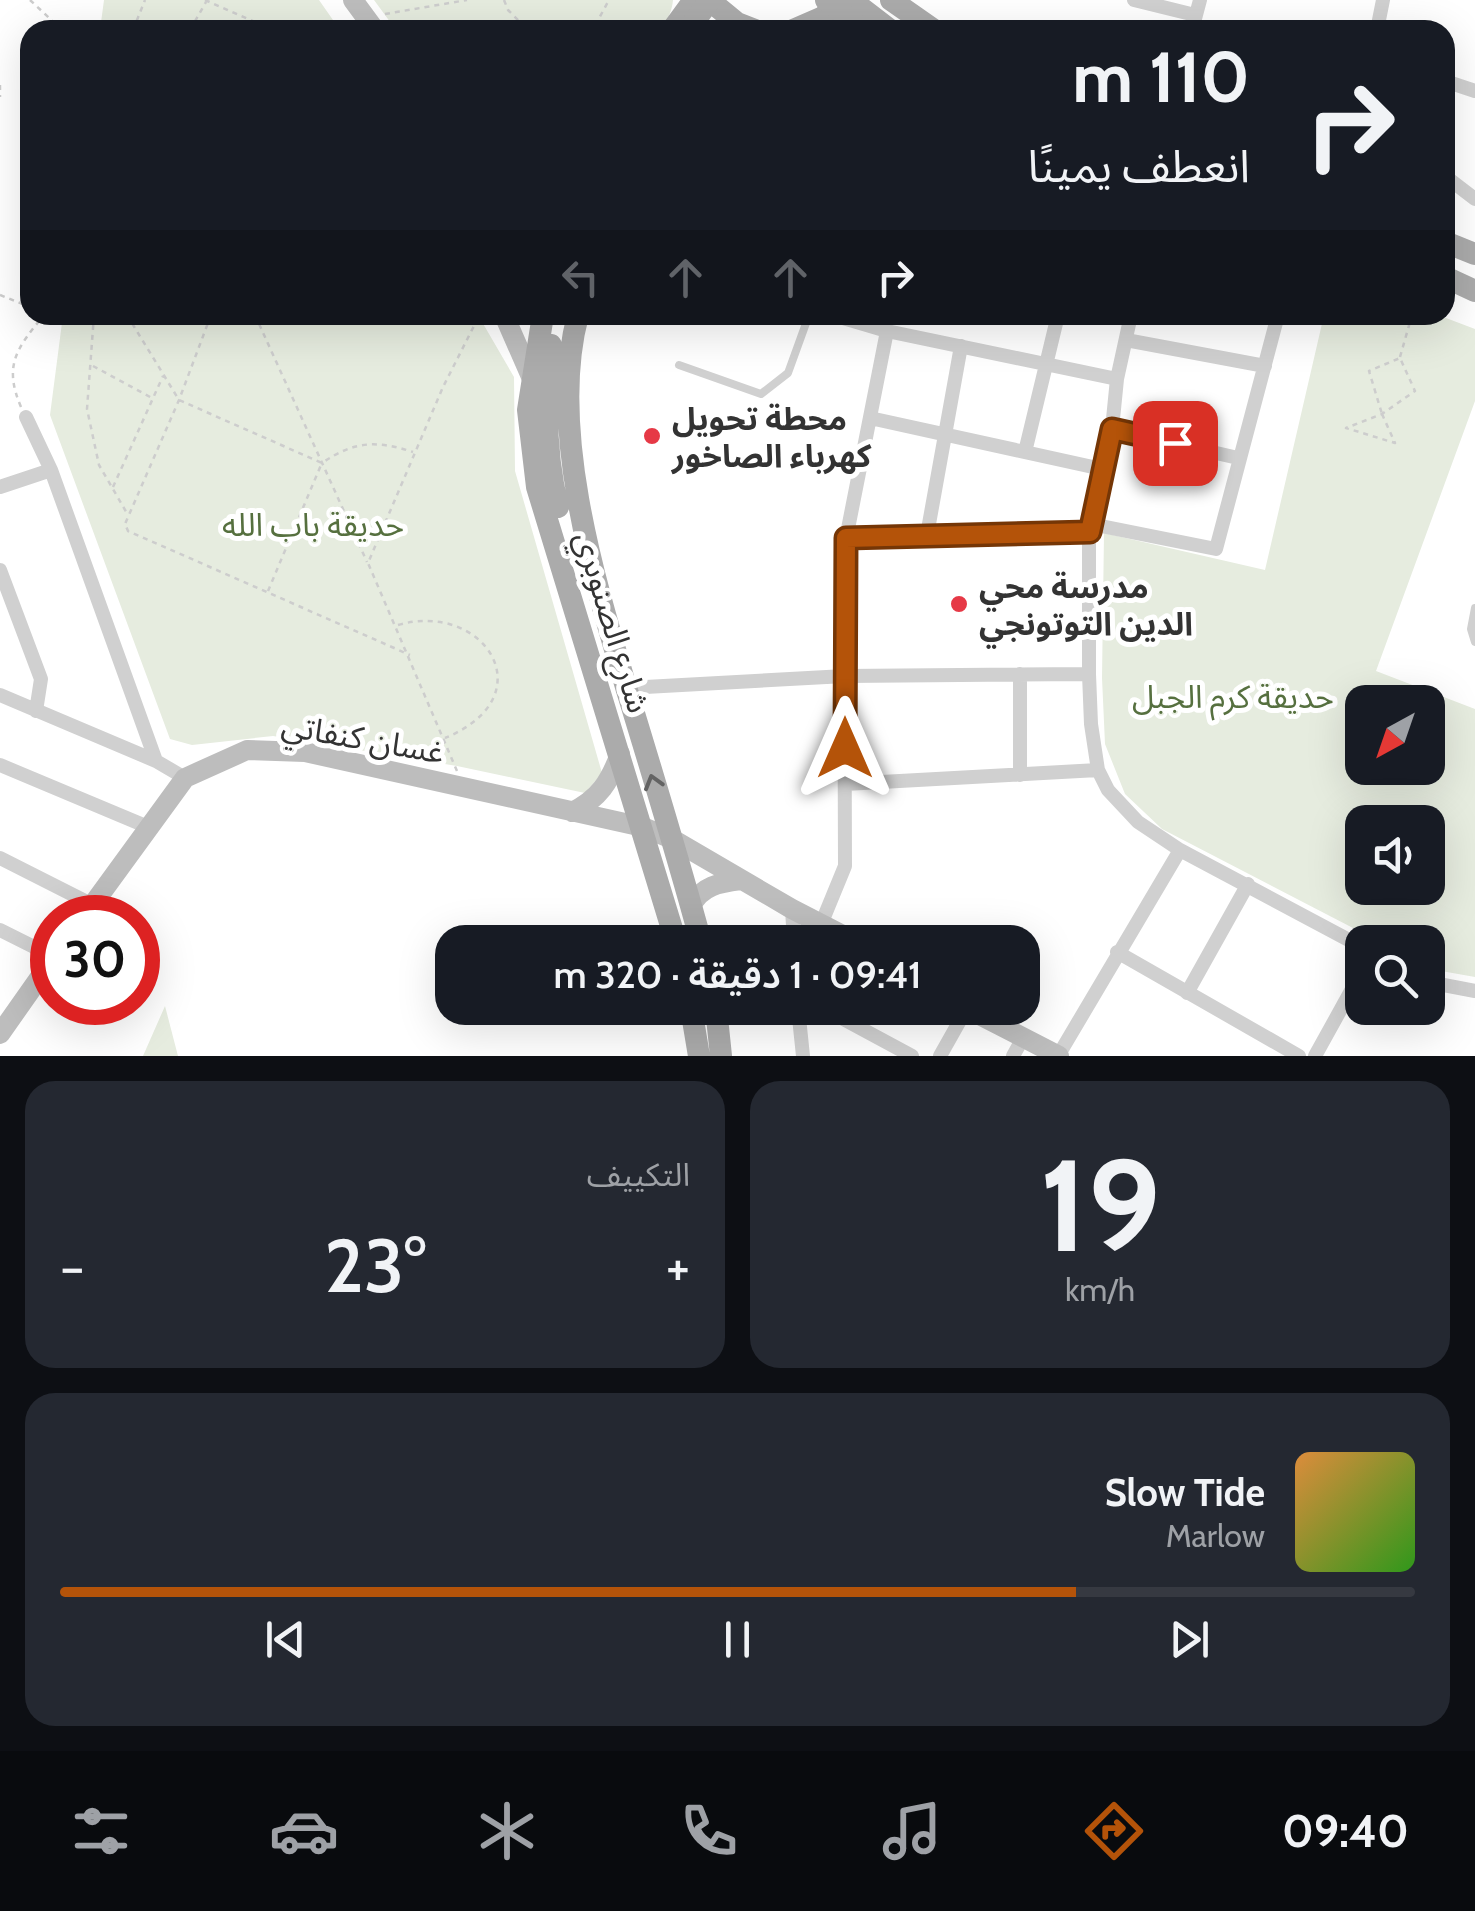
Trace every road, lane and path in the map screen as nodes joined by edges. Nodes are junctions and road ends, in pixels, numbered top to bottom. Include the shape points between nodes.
1 (30, 0) edge
2 (206, 0) edge
3 (467, 0) edge
4 (709, 0) edge
5 (826, 0) edge
6 (841, 0) edge
7 (850, 0) edge
8 (892, 0) edge
9 (1134, 0) edge
10 (1196, 15) edge
11 (51, 20) edge
12 (251, 20) edge
13 (386, 20) edge
14 (730, 20) edge
15 (817, 20) edge
16 (850, 20) edge
17 (877, 20) edge
18 (920, 20) edge
19 (0, 85) edge
20 (0, 97) edge
21 (1455, 184) edge
22 (1475, 199) edge
23 (36, 325) edge
24 (93, 325) edge
25 (133, 325) edge
26 (207, 325) edge
27 (259, 325) edge
28 (474, 325) edge
29 (508, 325) edge
30 (541, 325) edge
31 (555, 325) edge
32 (568, 325) edge
33 (575, 325) edge
34 (805, 325) edge
35 (876, 325) edge
36 (1056, 325) edge
37 (1129, 325) edge
38 (1275, 325) edge
39 (1409, 325) edge
40 (887, 331) junction
41 (1126, 340) junction
42 (960, 346) junction
43 (1400, 358) junction
44 (90, 364) junction
45 (1046, 364) junction
46 (679, 365) dead end
47 (1265, 366) junction
48 (164, 375) junction
49 (532, 379) junction
50 (1117, 379) junction
51 (153, 398) junction
52 (179, 400) junction
53 (1382, 414) junction
54 (26, 418) joint
55 (870, 418) junction
56 (1112, 429) junction
57 (945, 434) junction
58 (1026, 452) junction
59 (414, 453) junction
60 (1238, 458) junction
61 (322, 464) junction
62 (1102, 469) junction
63 (51, 470) junction
64 (0, 487) edge
65 (112, 488) junction
66 (128, 516) junction
67 (1090, 528) junction
68 (927, 535) junction
69 (846, 538) junction
70 (368, 564) junction
71 (0, 570) edge
72 (268, 593) junction
73 (601, 607) junction
74 (1475, 608) edge
75 (576, 613) junction
76 (397, 625) junction
77 (1475, 642) edge
78 (410, 655) junction
79 (1020, 674) junction
80 (1089, 674) junction
81 (844, 676) junction
82 (627, 688) junction
83 (0, 695) edge
84 (36, 710) junction
85 (445, 738) junction
86 (620, 754) junction
87 (156, 760) junction
88 (0, 765) edge
89 (1098, 770) junction
90 (1020, 775) junction
91 (186, 778) junction
92 (845, 784) junction
93 (457, 786) junction
94 (572, 812) junction
95 (148, 828) junction
96 (643, 828) junction
97 (672, 838) junction
98 (1180, 850) junction
99 (0, 858) edge
100 (742, 880) junction
101 (1248, 884) junction
102 (61, 895) edge
103 (100, 895) edge
104 (691, 906) junction
105 (792, 910) junction
106 (822, 922) junction
107 (671, 925) edge
108 (696, 925) edge
109 (793, 925) edge
110 (827, 925) edge
111 (0, 930) edge
112 (1345, 938) edge
113 (30, 946) edge
114 (1117, 952) junction
115 (30, 984) edge
116 (1445, 986) edge
117 (1475, 992) edge
118 (1187, 993) junction
119 (1345, 1002) edge
120 (7, 1011) edge
121 (694, 1025) edge
122 (718, 1025) edge
123 (800, 1025) edge
124 (855, 1025) edge
125 (957, 1025) edge
126 (989, 1025) edge
127 (0, 1034) edge
128 (1018, 1047) edge
129 (699, 1056) edge
130 (721, 1056) edge
131 (804, 1056) edge
132 (912, 1056) edge
133 (940, 1056) edge
134 (1058, 1056) edge
135 (1298, 1056) edge
136 (1315, 1056) edge

1 - 11 path
2 - 12 path
3 - 13 path
4 - 14 main road
5 - 16 main road, bridge
6 - 15 main road
7 - 17 main road
8 - 18 main road
9 - 10 street
19 - 20 path
21 - 22 street
23 - 54 path via 19,345 11,384
24 - 44 path
25 - 48 path
26 - 52 path
27 - 61 path
28 - 59 path
29 - 49 street
30 - 49 main road, شارع الصنوبري
31 - 75 main road via 547,396 552,486 578,589
32 - 73 main road via 557,449 578,553
33 - 73 main road, شارع الصنوبري via 572,464
34 - 46 lane via 788,373 761,394
35 - 40 street
36 - 45 street
37 - 41 street
38 - 47 street
39 - 43 path
40 - 42 street
40 - 55 street
41 - 47 street
41 - 50 street
42 - 45 street
42 - 57 street
43 - 53 path via 1416,391
43 - 53 path via 1368,371
44 - 51 path
44 - 65 path via 92,439
45 - 50 street
45 - 58 street
47 - 60 street
48 - 51 path
48 - 52 path
49 - 75 main road, شارع الصنوبري via 528,410 537,487
50 - 56 street
51 - 65 path
52 - 61 path
52 - 66 path
53 - 53 path via 1395,443 1346,428 1364,421
54 - 63 street
55 - 57 street
55 - 69 street
56 - 60 street
56 - 62 street
57 - 58 street
57 - 68 street
58 - 62 street
59 - 61 path via 378,442 358,444
59 - 70 path
60 - 67 street via 1216,549
61 - 70 path
61 - 72 path
62 - 67 street
63 - 64 street
63 - 87 street
65 - 66 path
66 - 72 path via 128,531
67 - 68 street
67 - 80 street
68 - 69 street
69 - 81 street
70 - 76 path
71 - 84 street via 41,679
72 - 78 path
73 - 82 main road, شارع الصنوبري
74 - 77 lane
75 - 86 main road, شارع الصنوبري
76 - 78 path
76 - 85 path via 452,622 491,656 498,674 494,701 471,725
78 - 85 path
79 - 80 street
79 - 81 street
79 - 90 street
80 - 89 street
81 - 82 street
81 - 92 street
97 -> 82 main road, شارع الصنوبري
83 - 84 street
84 - 87 street
85 - 93 path via 458,766
86 - 94 street via 602,791
86 - 96 main road, شارع الصنوبري
87 - 91 street
88 - 95 street
89 - 90 street
89 - 98 street via 1138,822
90 - 92 street
91 - 93 street, غسان كنفاتي via 247,750 304,752
91 - 95 street, غسان كنفاتي
92 - 106 street via 845,866
93 - 94 street, غسان كنفاتي
94 - 96 street, غسان كنفاتي
95 - 103 street, غسان كنفاتي
96 - 97 street, غسان كنفاتي
96 - 107 main road, شارع الصنوبري
97 - 100 street, غسان كنفاتي
97 - 104 main road, شارع الصنوبري
98 - 101 street
98 - 114 street
99 - 102 street
100 - 104 street via 719,883
100 - 105 street, غسان كنفاتي
101 - 112 street
101 - 118 street
104 - 108 main road, شارع الصنوبري
105 - 106 street, غسان كنفاتي
105 - 109 street
106 - 110 street, غسان كنفاتي
111 - 113 street
114 - 118 street
114 - 134 street
115 - 120 street
116 - 117 street
118 - 135 street
119 - 136 street
120 - 127 street
121 - 129 main road
122 - 130 main road
123 - 131 street
124 - 132 street
125 - 133 street
126 - 128 street
128 - 134 street

